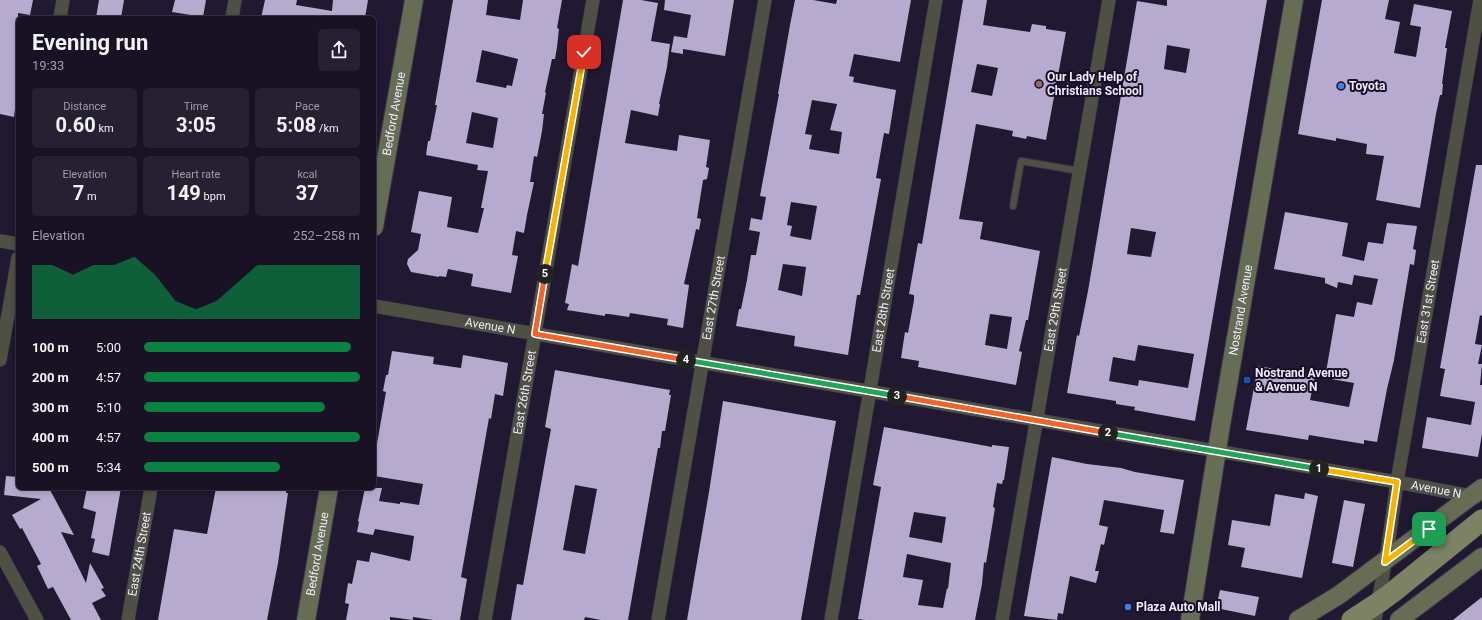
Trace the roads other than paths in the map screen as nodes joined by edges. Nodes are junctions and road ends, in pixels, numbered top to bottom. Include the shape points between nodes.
1 (63, 0) edge
2 (235, 0) edge
3 (414, 0) edge
4 (593, 0) edge
5 (765, 0) edge
6 (936, 0) edge
7 (1109, 0) edge
8 (1294, 0) edge
9 (1480, 0) edge
10 (60, 16) edge
11 (232, 16) edge
12 (1080, 171) junction
13 (1013, 206) dead end
14 (376, 216) edge
15 (0, 241) edge
16 (16, 244) edge
17 (16, 269) edge
18 (376, 306) edge
19 (535, 334) junction
20 (0, 360) edge
21 (702, 363) junction
22 (869, 392) junction
23 (1036, 420) junction
24 (1217, 452) junction
25 (1397, 482) junction
26 (151, 490) edge
27 (329, 490) edge
28 (1479, 494) edge
29 (1482, 520) edge
30 (0, 552) edge
31 (1482, 557) edge
32 (1385, 562) junction
33 (1377, 612) edge
34 (37, 620) edge
35 (128, 620) edge
36 (306, 620) edge
37 (485, 620) edge
38 (658, 620) edge
39 (831, 620) edge
40 (1002, 620) edge
41 (1190, 620) edge
42 (1298, 620) edge
43 (1352, 620) edge
44 (1399, 620) edge

1 - 10 street
2 - 11 street
3 - 14 main road, Bedford Avenue
4 - 19 street, East 26th Street
5 - 21 street, East 27th Street
6 - 22 street, East 28th Street
7 - 12 street, East 29th Street
8 - 24 main road, Nostrand Avenue
9 - 25 street, East 31st Street
12 - 13 lane via 1021,161
12 - 23 street, East 29th Street
15 - 16 street
17 - 20 street
18 - 19 street, Avenue N
19 - 21 street, Avenue N
19 - 37 street, East 26th Street
21 - 22 street, Avenue N
21 - 38 street, East 27th Street
22 - 23 street, Avenue N
22 - 39 street, East 28th Street
23 - 24 street, Avenue N
23 - 40 street, East 29th Street
24 - 25 street, Avenue N
24 - 41 main road, Nostrand Avenue
25 - 28 street, Avenue N
25 - 32 street, East 31st Street
26 - 35 street, East 24th Street
27 - 36 main road, Bedford Avenue
28 - 32 main road
29 - 33 main road
30 - 34 street
31 - 44 main road
32 - 33 street, East 31st Street
32 - 42 main road
33 - 43 main road

